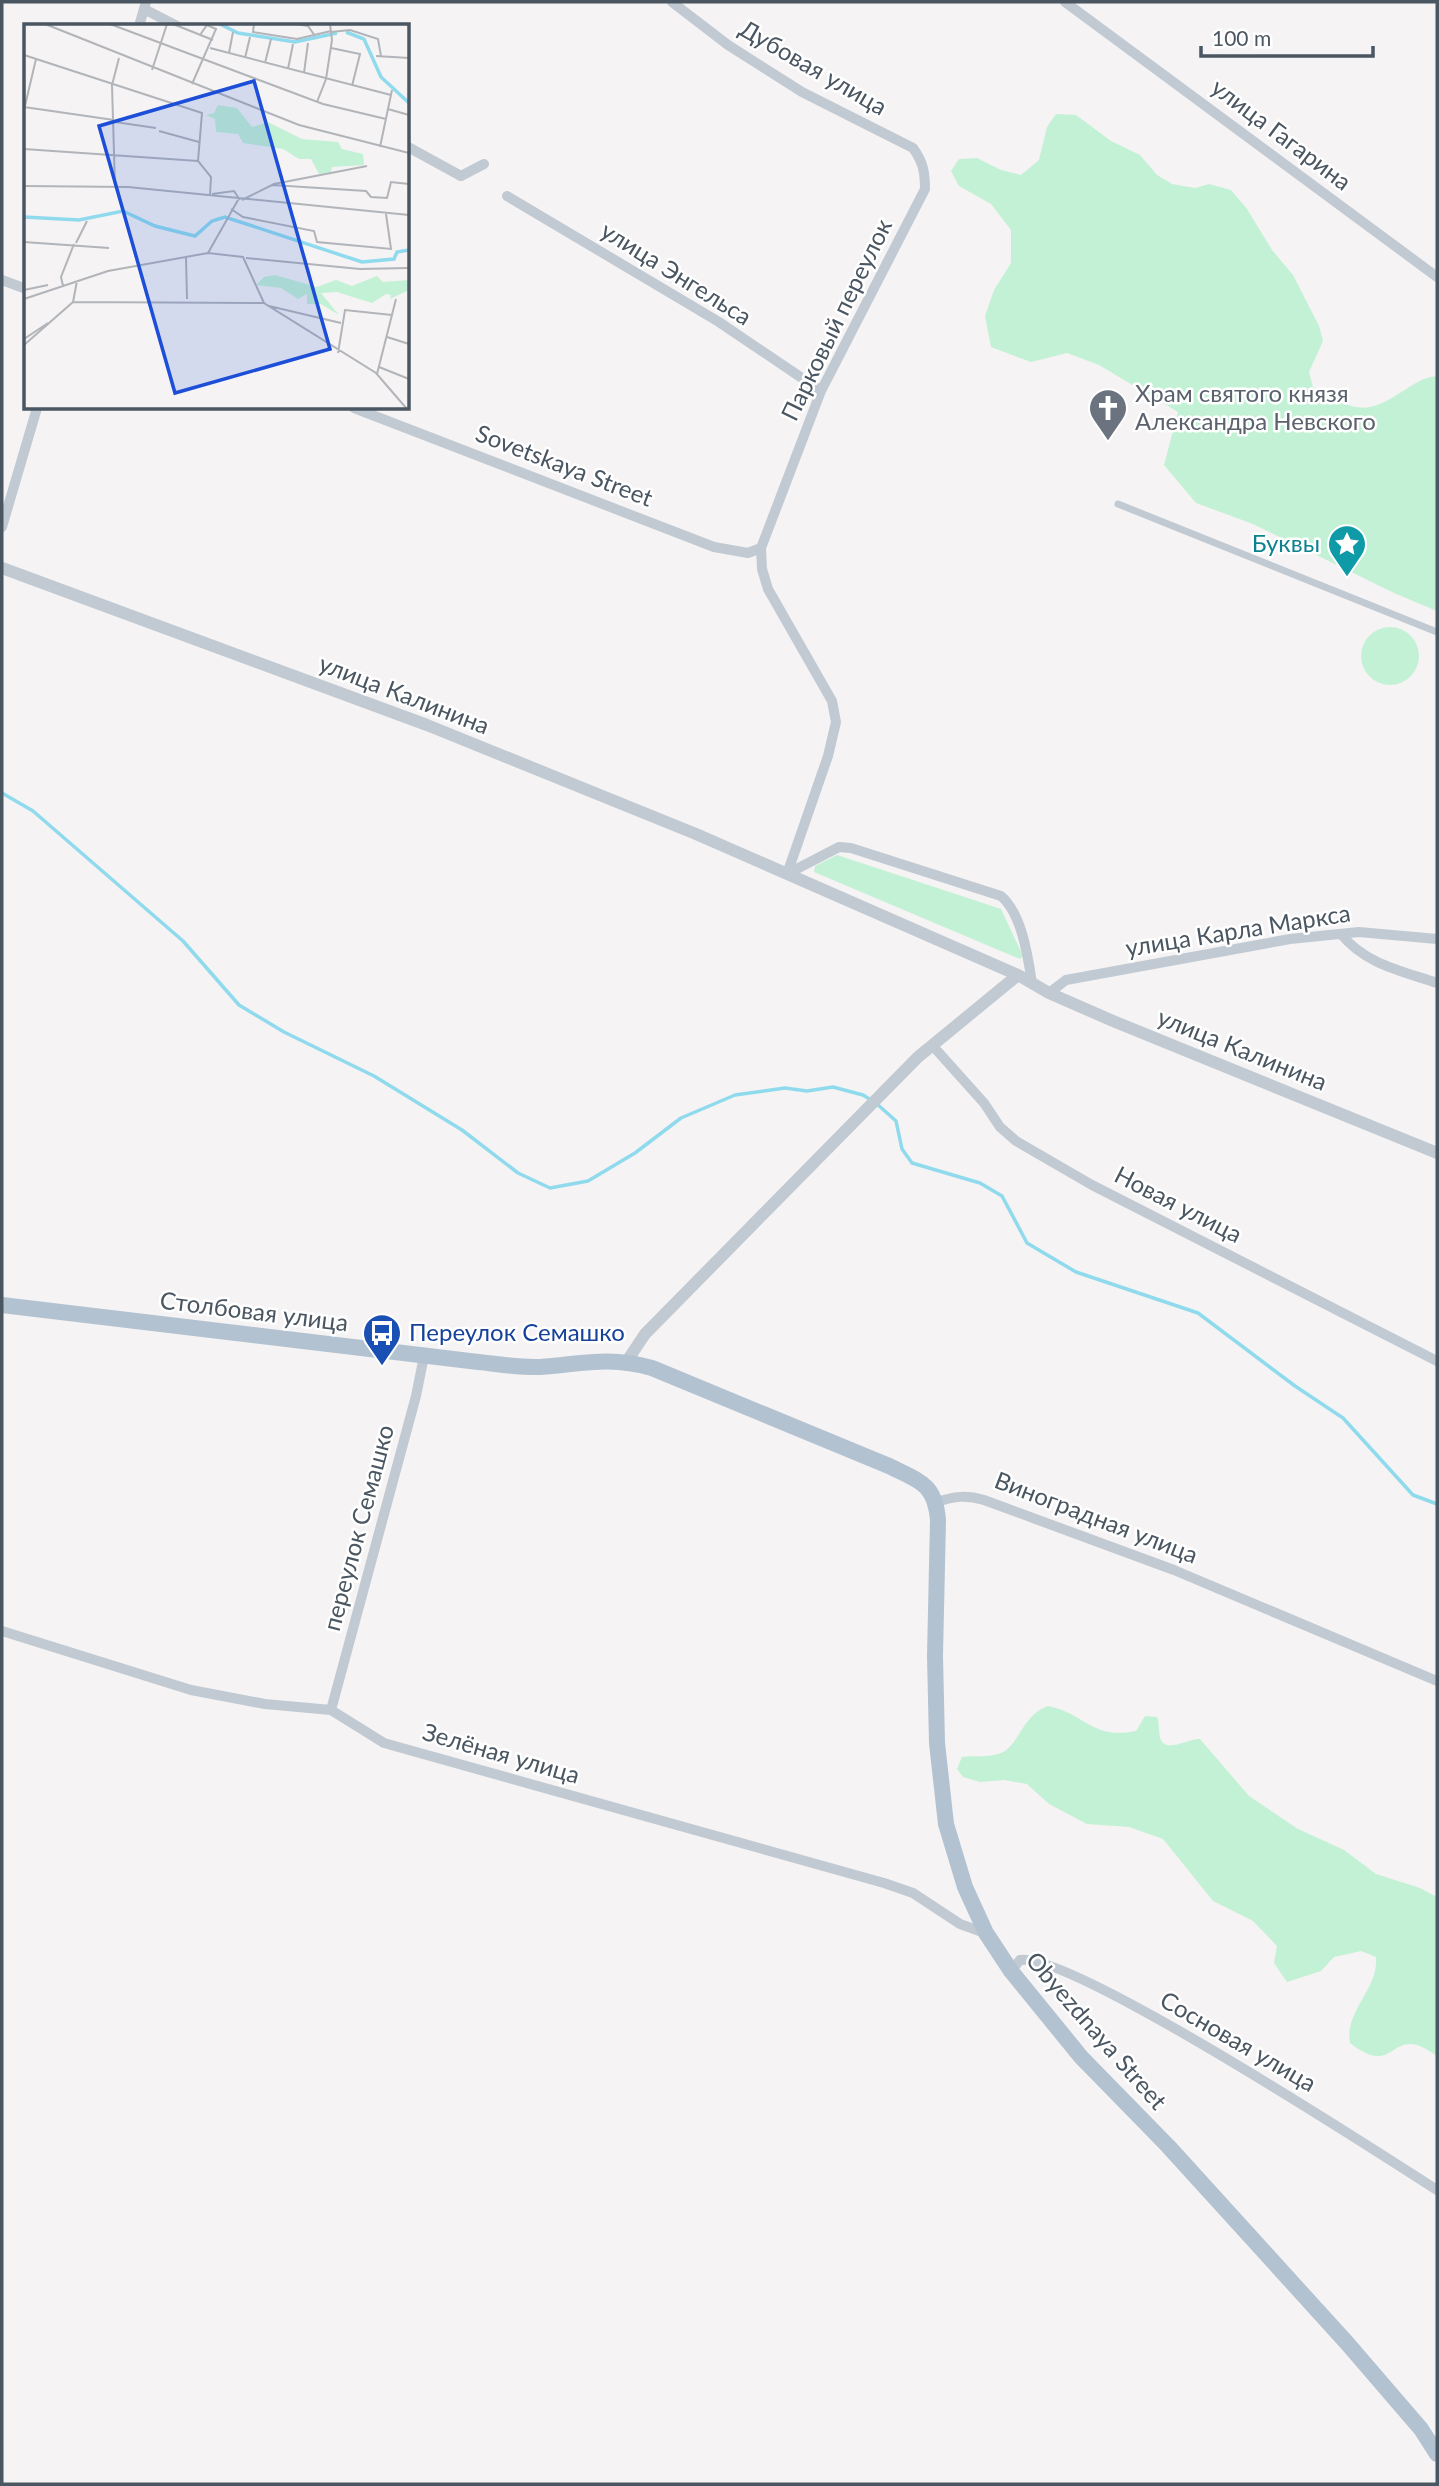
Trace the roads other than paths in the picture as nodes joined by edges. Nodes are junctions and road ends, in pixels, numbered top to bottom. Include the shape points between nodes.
1 (672, 2) edge
2 (1065, 2) edge
3 (145, 5) edge
4 (140, 24) edge
5 (174, 24) edge
6 (410, 149) edge
7 (484, 164) dead end
8 (925, 174) joint
9 (508, 196) dead end
10 (1437, 277) edge
11 (2, 280) edge
12 (24, 288) edge
13 (821, 391) junction
14 (36, 410) edge
15 (359, 410) edge
16 (1118, 504) dead end
17 (2, 527) edge
18 (761, 548) junction
19 (2, 568) edge
20 (1310, 581) junction
21 (1306, 592) dead end
22 (1405, 619) junction
23 (1401, 630) dead end
24 (1437, 632) edge
25 (787, 874) junction
26 (1341, 934) junction
27 (1437, 939) edge
28 (1018, 975) junction
29 (1032, 983) junction
30 (1437, 983) edge
31 (1049, 993) junction
32 (932, 1045) junction
33 (1437, 1153) edge
34 (2, 1305) edge
35 (424, 1356) junction
36 (627, 1361) junction
37 (1437, 1361) edge
38 (937, 1502) junction
39 (2, 1631) edge
40 (1437, 1681) edge
41 (331, 1710) junction
42 (986, 1933) junction
43 (1011, 1972) junction
44 (1437, 2190) edge
45 (1437, 2454) edge

1 - 8 street, Дубовая улица via 802,92 914,148
2 - 10 street, улица Гагарина
3 - 4 street
3 - 5 street
6 - 7 street via 461,176
8 - 13 street, Парковый переулок via 925,188
9 - 13 street, улица Энгельса via 719,322
11 - 12 street
13 - 18 street, Парковый переулок
14 - 17 street
15 - 18 street, Sovetskaya Street via 714,547 748,553
16 - 20 street
18 - 25 street, Парковый переулок via 768,589 832,701 836,722
19 - 25 street, улица Калинина via 427,725
20 - 21 street
20 - 22 street
22 - 23 street
22 - 24 street
25 - 28 street, улица Калинина
25 - 29 street via 839,847 851,848 1002,896 1011,905
26 - 27 street, улица Карла Маркса
26 - 30 street via 1371,961
26 - 31 street, улица Карла Маркса via 1290,939 1066,981
28 - 29 street, улица Калинина
28 - 32 street
29 - 31 street, улица Калинина
31 - 33 street, улица Калинина
32 - 36 street via 645,1334
32 - 37 street, Новая улица via 1016,1141 1092,1185
34 - 35 main road, Столбовая улица
35 - 36 main road, Столбовая улица via 538,1367
35 - 41 street, переулок Семашко
36 - 38 main road via 889,1466 930,1489
38 - 40 street, Виноградная улица via 969,1495 984,1500 1174,1570
38 - 42 main road, Obyezdnaya Street via 937,1743 946,1825 965,1887
39 - 41 street, Зелёная улица via 191,1690
41 - 42 street, Зелёная улица via 384,1743 884,1883 913,1893 960,1924
42 - 43 main road, Obyezdnaya Street
43 - 44 street, Сосновая улица via 1020,1960 1027,1959 1121,1999 1322,2116
43 - 45 main road, Obyezdnaya Street via 1081,2057 1347,2343

